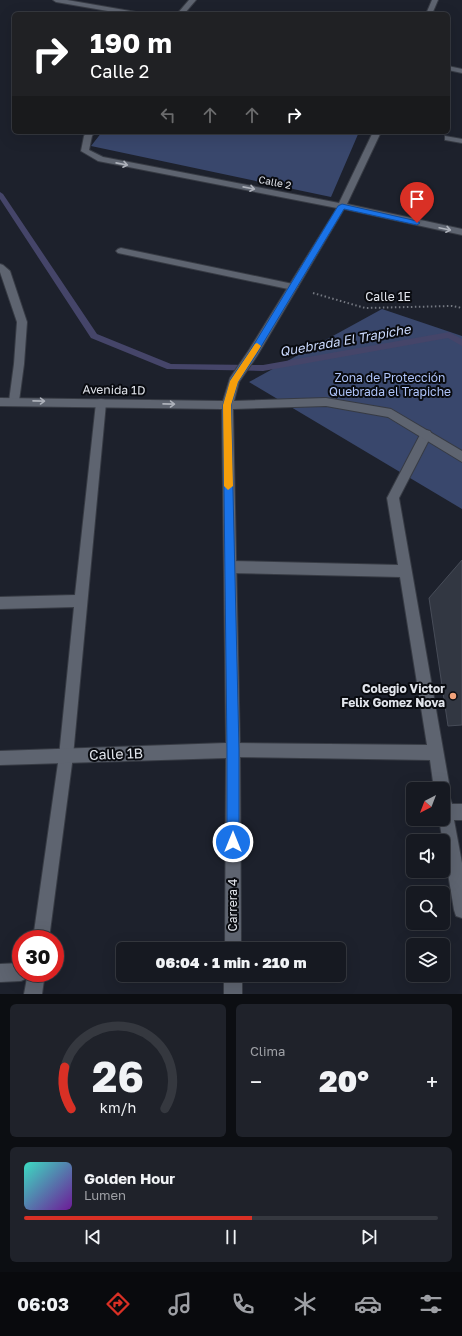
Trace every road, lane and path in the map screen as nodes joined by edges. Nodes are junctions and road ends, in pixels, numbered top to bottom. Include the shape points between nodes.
1 (56, 0) edge
2 (193, 0) edge
3 (435, 0) edge
4 (125, 12) edge
5 (182, 12) edge
6 (430, 12) edge
7 (450, 68) edge
8 (462, 70) edge
9 (90, 134) edge
10 (376, 134) edge
11 (448, 138) dead end
12 (462, 141) edge
13 (342, 206) junction
14 (462, 232) edge
15 (121, 251) dead end
16 (0, 267) edge
17 (293, 287) junction
18 (462, 308) edge
19 (14, 401) junction
20 (0, 402) edge
21 (101, 403) junction
22 (227, 405) junction
23 (426, 434) junction
24 (462, 456) edge
25 (230, 567) junction
26 (405, 571) junction
27 (81, 601) junction
28 (0, 603) edge
29 (233, 750) junction
30 (435, 754) junction
31 (66, 756) junction
32 (0, 758) edge
33 (441, 782) edge
34 (450, 807) edge
35 (462, 812) edge
36 (448, 826) edge
37 (462, 910) edge
38 (41, 930) edge
39 (233, 942) edge
40 (12, 972) edge
41 (0, 973) edge
42 (35, 982) edge
43 (233, 982) edge
44 (33, 994) edge
45 (233, 994) edge

1 - 4 street
2 - 5 street
3 - 6 street
7 - 8 street
9 -> 13 street, Calle 2 via 85,151 101,159
10 - 13 street, Carrera 4
11 - 12 street
13 -> 14 street, Calle 2
13 - 17 street, Carrera 4
15 - 17 street
16 - 19 street via 5,271 22,322 20,364
17 - 18 path, Calle 1E via 366,308
17 - 22 street, Carrera 4 via 234,381
19 - 20 street, Avenida 1D
19 -> 21 street, Avenida 1D
21 -> 22 street, Avenida 1D
21 - 27 street
22 - 23 street, Avenida 1D via 326,402 391,413
22 - 25 street, Carrera 4
23 - 24 street, Avenida 1D
23 - 26 street via 393,498
25 - 26 street
25 - 29 street, Carrera 4
26 - 30 street
27 - 28 street
27 - 31 street
29 - 30 street, Calle 1B
29 - 31 street, Calle 1B
29 - 39 street, Carrera 4
30 - 33 street
31 - 32 street, Calle 1B
31 - 38 street
34 - 35 street
36 - 37 street
40 - 41 street
42 - 44 street
43 - 45 street

